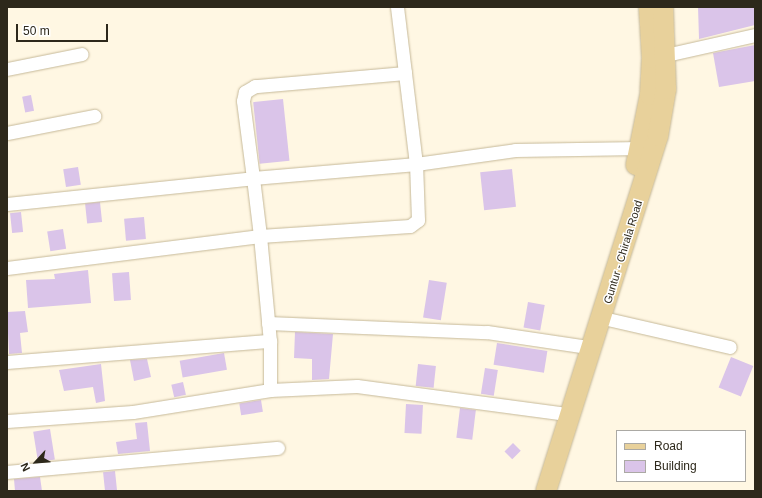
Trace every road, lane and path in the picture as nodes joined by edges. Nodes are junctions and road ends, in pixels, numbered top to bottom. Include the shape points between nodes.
1 (397, 7) edge
2 (649, 7) edge
3 (663, 7) edge
4 (755, 35) edge
5 (82, 54) dead end
6 (666, 55) junction
7 (7, 69) edge
8 (405, 73) junction
9 (94, 116) dead end
10 (7, 133) edge
11 (641, 148) junction
12 (416, 164) junction
13 (253, 178) junction
14 (7, 204) edge
15 (260, 236) junction
16 (7, 268) edge
17 (603, 318) junction
18 (268, 323) junction
19 (270, 340) junction
20 (581, 346) junction
21 (730, 347) dead end
22 (7, 362) edge
23 (270, 390) junction
24 (559, 413) junction
25 (7, 421) edge
26 (278, 448) dead end
27 (7, 472) edge
28 (534, 491) edge
29 (546, 491) edge

1 - 8 street
2 - 11 main road, Guntur - Chirala Road via 652,58 650,95
3 - 6 main road, Guntur - Chirala Road
4 - 6 street
5 - 7 street
6 - 17 main road, Guntur - Chirala Road via 666,89 658,136
8 - 12 street
8 - 13 street via 250,88 245,92 243,101
9 - 10 street
11 - 12 street via 515,150
11 - 20 main road, Guntur - Chirala Road
12 - 13 street
12 - 15 street via 418,220 410,226
13 - 14 street
13 - 15 street
15 - 16 street
15 - 18 street
17 - 21 street
17 - 29 main road, Guntur - Chirala Road
18 - 19 street
18 - 20 street via 487,332
19 - 22 street
19 - 23 street
20 - 24 main road, Guntur - Chirala Road
23 - 24 street via 357,386
23 - 25 street via 139,411
24 - 28 main road, Guntur - Chirala Road
26 - 27 street

